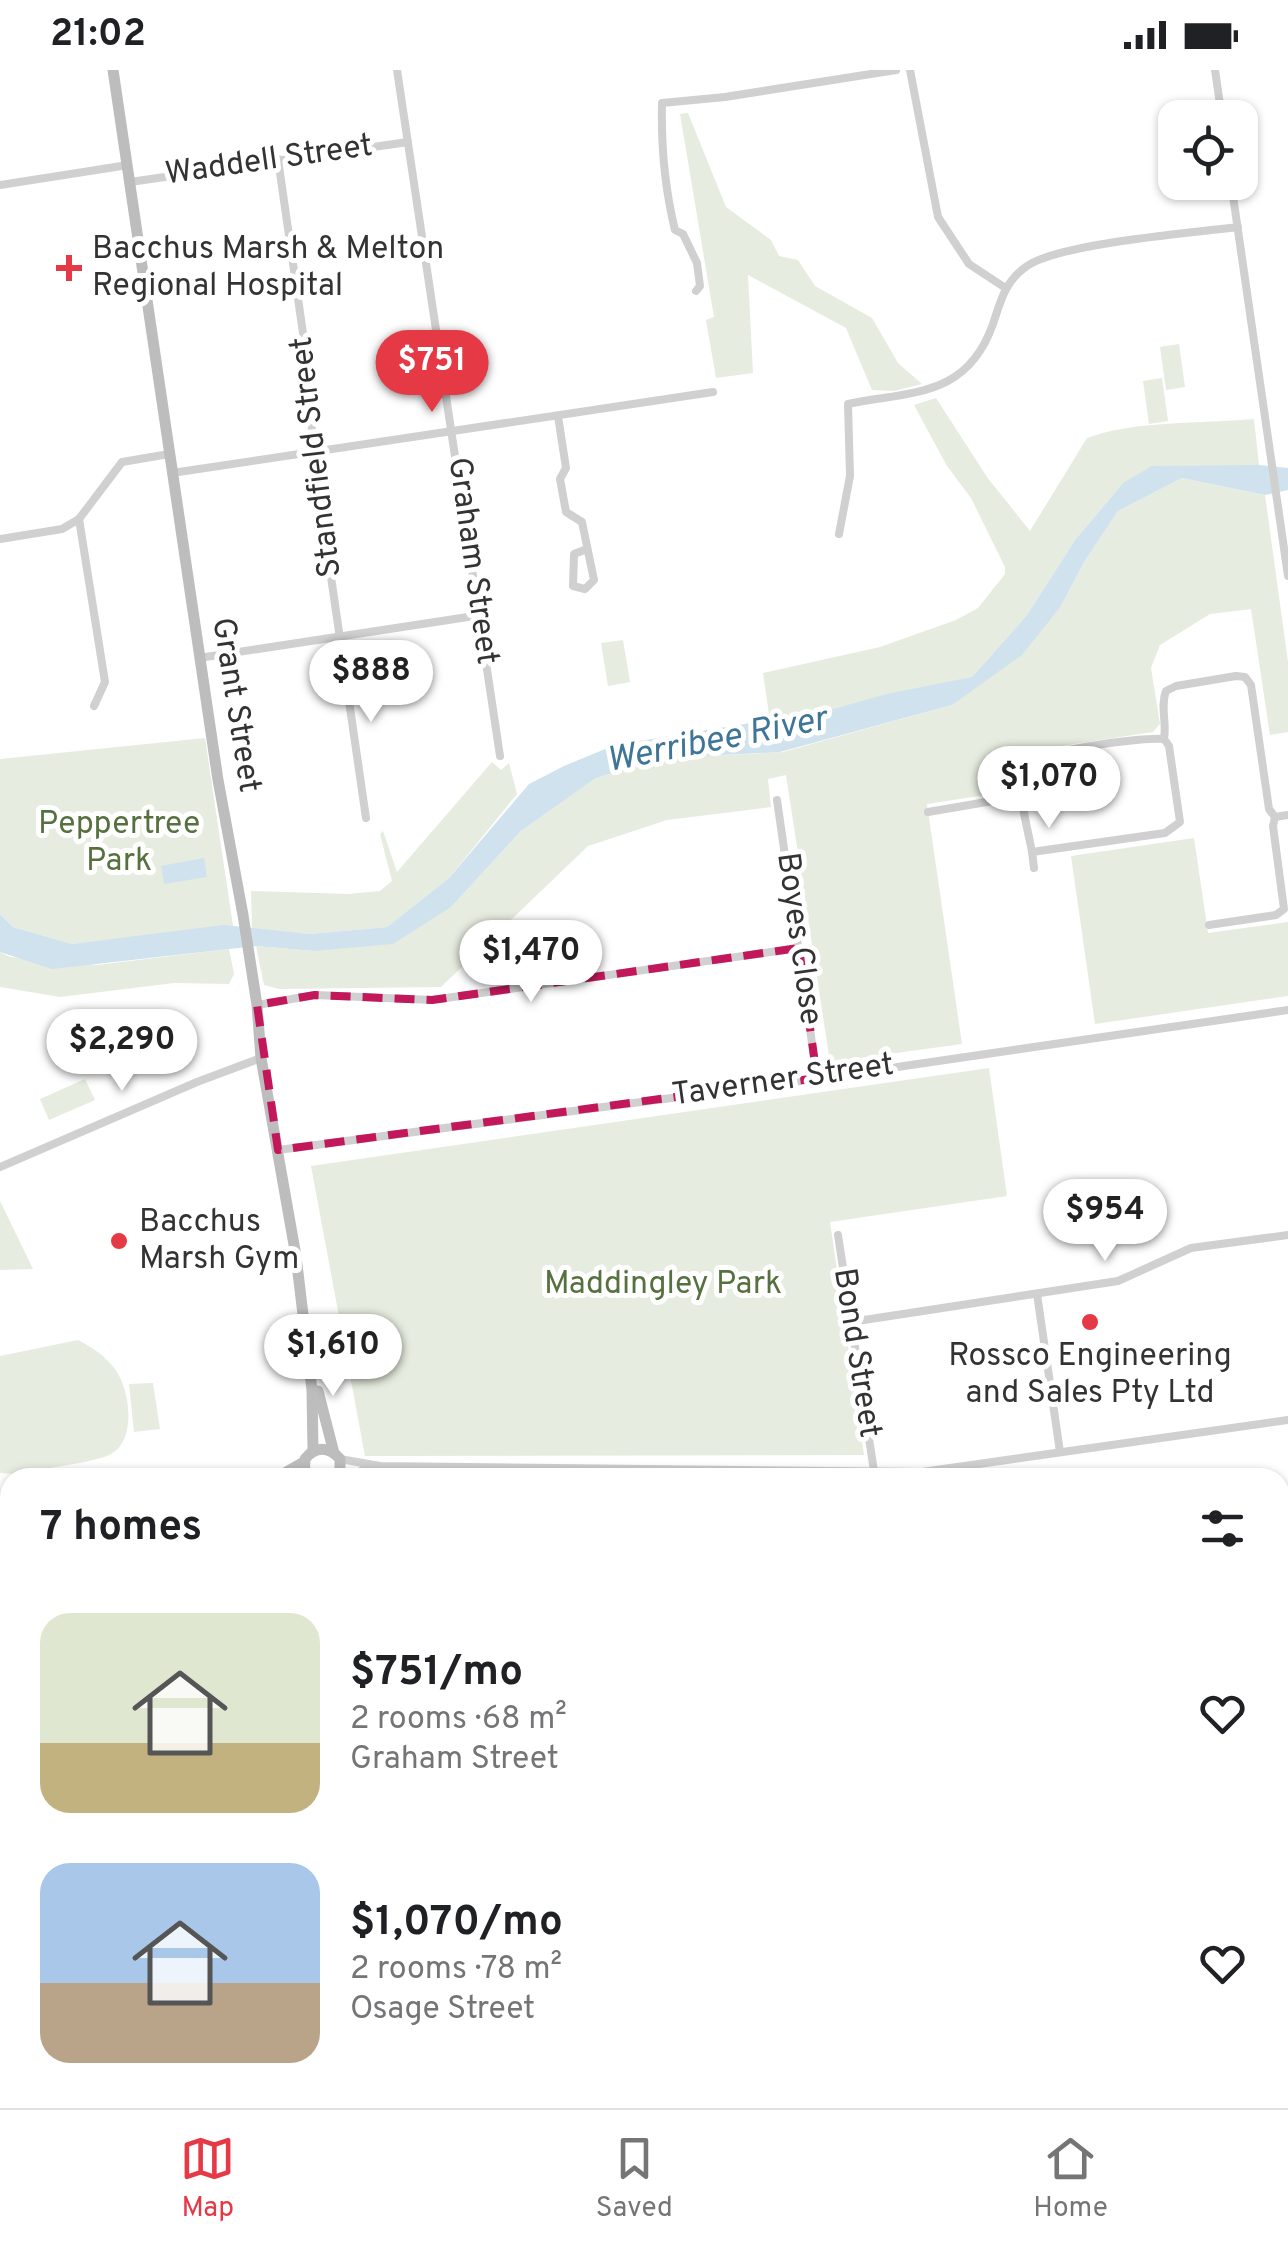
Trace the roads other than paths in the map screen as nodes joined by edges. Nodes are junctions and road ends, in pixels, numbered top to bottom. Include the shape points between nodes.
1 (113, 70) edge
2 (398, 70) edge
3 (896, 70) edge
4 (910, 70) edge
5 (1215, 70) edge
6 (1219, 100) edge
7 (408, 142) junction
8 (278, 159) junction
9 (128, 166) junction
10 (130, 182) junction
11 (0, 185) edge
12 (1234, 200) edge
13 (1238, 227) junction
14 (1004, 287) junction
15 (696, 291) dead end
16 (713, 392) dead end
17 (558, 416) junction
18 (454, 432) junction
19 (312, 452) junction
20 (169, 454) junction
21 (172, 473) junction
22 (79, 519) junction
23 (838, 534) dead end
24 (0, 538) edge
25 (587, 549) junction
26 (1288, 576) edge
27 (481, 615) junction
28 (340, 637) junction
29 (199, 658) junction
30 (94, 706) dead end
31 (1164, 739) junction
32 (500, 756) dead end
33 (1022, 796) junction
34 (778, 800) dead end
35 (928, 812) dead end
36 (1288, 816) edge
37 (1275, 817) junction
38 (366, 818) dead end
39 (1032, 852) junction
40 (1034, 868) dead end
41 (1209, 925) dead end
42 (572, 926) dead end
43 (799, 948) junction
44 (540, 984) junction
45 (256, 1005) junction
46 (1288, 1010) edge
47 (260, 1058) junction
48 (817, 1078) junction
49 (278, 1150) junction
50 (0, 1167) edge
51 (838, 1235) dead end
52 (1288, 1235) edge
53 (1037, 1294) junction
54 (851, 1322) junction
55 (308, 1348) junction
56 (1288, 1420) edge
57 (1060, 1452) junction
58 (308, 1456) junction
59 (337, 1456) junction
60 (380, 1466) junction
61 (291, 1468) edge
62 (306, 1468) edge
63 (340, 1468) edge
64 (368, 1468) edge
65 (578, 1468) edge
66 (874, 1468) edge
67 (950, 1468) edge

1 - 9 main road, Grant Street
2 - 7 street, Graham Street
3 - 15 street via 662,103 671,215 696,262
4 - 14 street via 938,217 969,264
5 - 6 street
7 - 8 street, Waddell Street
7 - 18 street, Graham Street
8 - 10 street, Waddell Street
8 - 19 street, Standfield Street via 309,375
9 - 10 main road, Grant Street
9 - 11 street
10 - 20 main road, Grant Street
12 - 13 street
13 - 14 street via 1066,252 1029,265
13 - 26 street
14 - 23 street via 980,348 944,384 848,404 850,476
16 - 17 street
17 - 18 street
17 - 25 street via 566,512 582,522
18 - 19 street
18 - 27 street, Graham Street
19 - 21 street
19 - 28 street, Standfield Street
20 - 21 main road, Grant Street
20 - 22 street via 122,462
21 - 29 main road, Grant Street
22 - 24 street via 62,529
22 - 30 street via 105,682
25 - 25 street via 594,580 586,589 573,586 574,554
27 - 28 street
27 - 32 street, Graham Street
28 - 29 street
28 - 38 street, Standfield Street
29 - 45 main road, Grant Street
31 - 33 street via 1040,755 1022,767
31 - 37 street via 1166,691 1246,677
31 - 39 street via 1176,828
33 - 35 street
33 - 39 street
34 - 43 street, Boyes Close
36 - 37 street
37 - 41 street via 1284,909
39 - 40 street
42 - 44 street
43 - 44 street
43 - 48 street, Boyes Close
44 - 45 street via 432,1000 315,996
45 - 47 main road, Grant Street
46 - 48 street, Taverner Street
47 - 49 main road, Grant Street
47 - 50 street
48 - 49 street, Taverner Street
49 - 55 main road, Grant Street
51 - 54 street, Bond Street
52 - 53 street via 1191,1248 1118,1281
53 - 54 street
53 - 57 street
54 - 66 street, Bond Street
55 - 58 main road, Grant Street via 314,1428
55 - 59 main road, Grant Street
56 - 57 street
57 - 67 street
58 - 59 main road via 322,1449
58 - 61 main road
58 - 62 main road, Grant Street
59 - 60 street
59 - 63 main road, Grant Street
60 - 64 street
60 - 65 street

